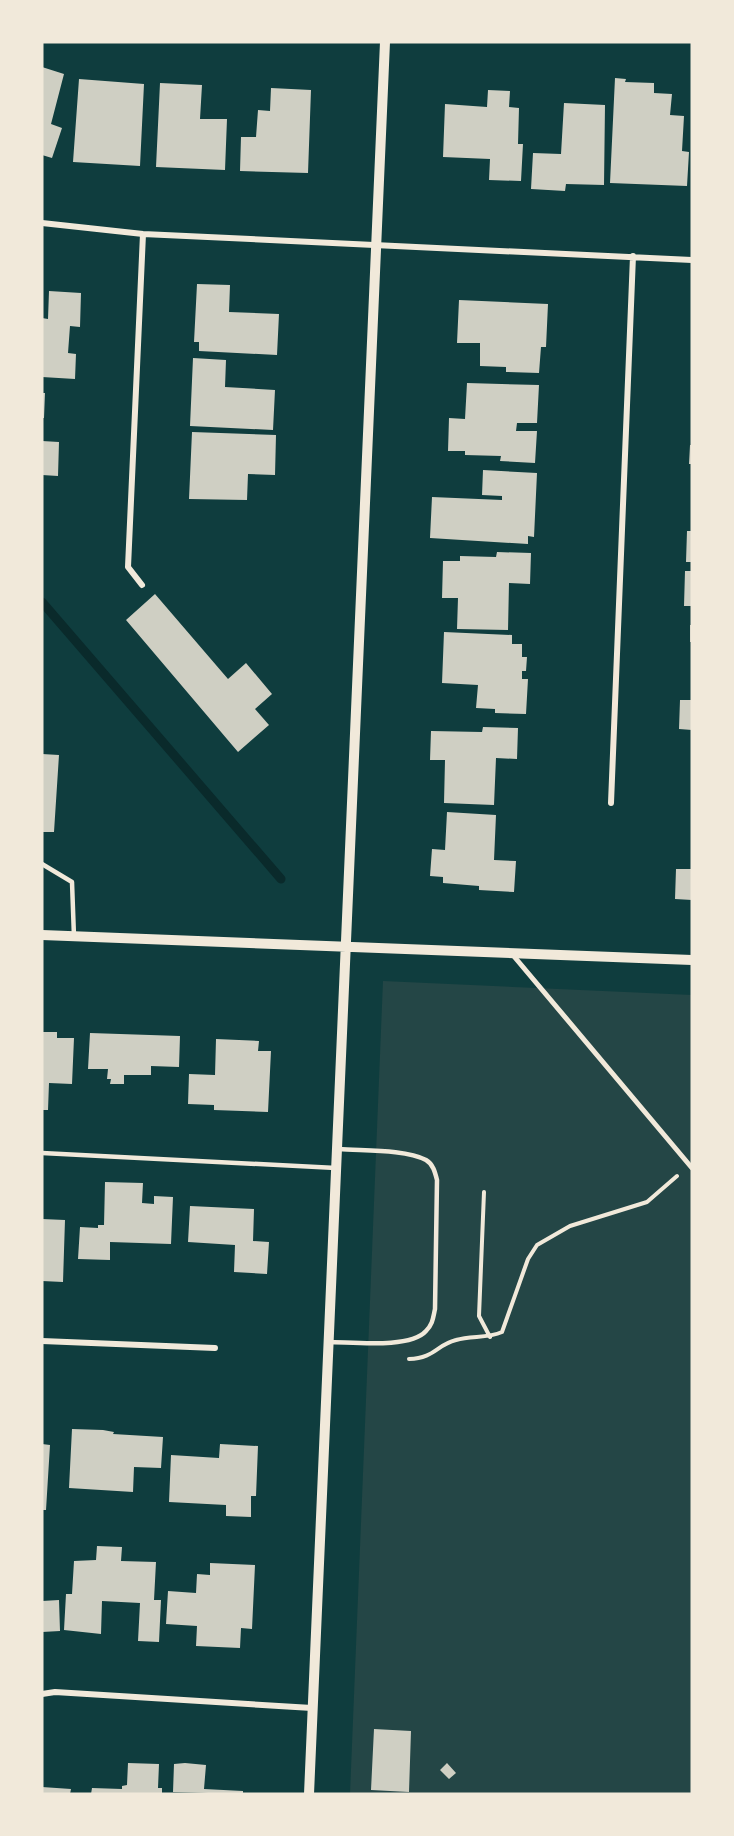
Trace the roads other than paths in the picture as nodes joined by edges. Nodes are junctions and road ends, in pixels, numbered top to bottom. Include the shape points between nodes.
1 (385, 42) edge
2 (42, 223) edge
3 (143, 234) junction
4 (378, 243) junction
5 (633, 256) junction
6 (692, 260) edge
7 (142, 585) dead end
8 (611, 803) dead end
9 (42, 864) edge
10 (42, 936) edge
11 (74, 937) junction
12 (346, 947) junction
13 (511, 953) junction
14 (692, 960) edge
15 (337, 1149) junction
16 (42, 1153) edge
17 (691, 1167) edge
18 (336, 1168) junction
19 (42, 1341) edge
20 (328, 1342) junction
21 (215, 1348) dead end
22 (42, 1694) edge
23 (312, 1708) junction
24 (309, 1794) edge

1 - 4 street
2 - 3 street
3 - 4 street
3 - 7 street via 128,567
4 - 5 street
4 - 12 street
5 - 6 street
5 - 8 street
9 - 11 lane via 72,882
10 - 11 street
11 - 12 street
12 - 13 street
12 - 15 street
13 - 14 street
13 - 17 street
15 - 18 street
15 - 20 lane via 408,1155 426,1160 434,1168 435,1309 432,1324 412,1340
16 - 18 lane
18 - 20 street
19 - 21 street
20 - 23 street
22 - 23 street
23 - 24 street

